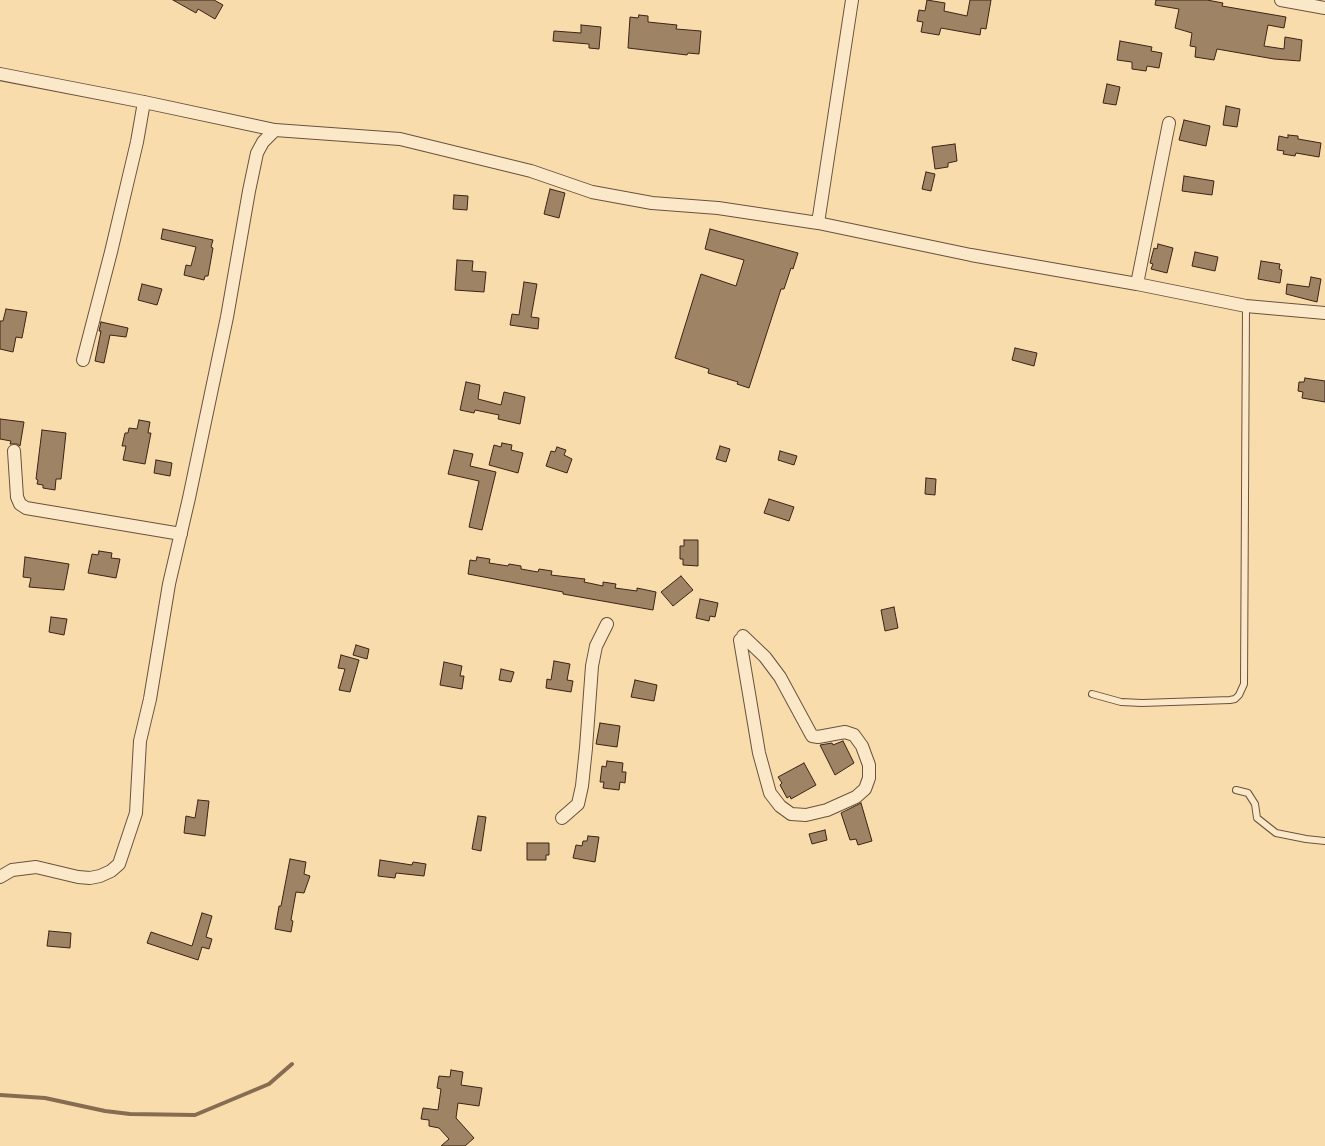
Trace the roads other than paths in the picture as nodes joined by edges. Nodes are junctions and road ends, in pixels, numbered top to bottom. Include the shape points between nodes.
1 (852, 0) edge
2 (1281, 0) edge
3 (1325, 8) edge
4 (0, 74) edge
5 (144, 102) junction
6 (1169, 123) dead end
7 (275, 130) junction
8 (818, 223) junction
9 (1137, 284) junction
10 (1246, 306) junction
11 (1325, 313) edge
12 (83, 360) dead end
13 (14, 451) dead end
14 (181, 534) junction
15 (607, 624) dead end
16 (742, 638) joint
17 (1092, 694) dead end
18 (1236, 790) dead end
19 (562, 818) dead end
20 (1325, 841) edge
21 (0, 877) edge

1 - 8 street
2 - 3 street
4 - 5 street
5 - 7 street
5 - 12 street
6 - 9 street
7 - 8 street via 400,139 531,171 592,192 652,203 718,208
7 - 14 street via 257,153 227,317
8 - 9 street via 971,255
9 - 10 street
10 - 11 street
10 - 17 lane via 1244,684 1239,695 1230,700 1121,702
13 - 14 street via 18,497 26,508
14 - 21 street via 138,752 136,813 119,864 111,871 90,878 36,867 12,870
15 - 19 street via 596,646 592,666 578,804
16 - 16 street via 759,753 767,785 775,800 791,814 806,815 856,797 865,789 869,778 869,765 862,746 854,735 845,732 812,736 780,677 765,656
18 - 20 lane via 1248,794 1255,804 1257,818 1276,833

